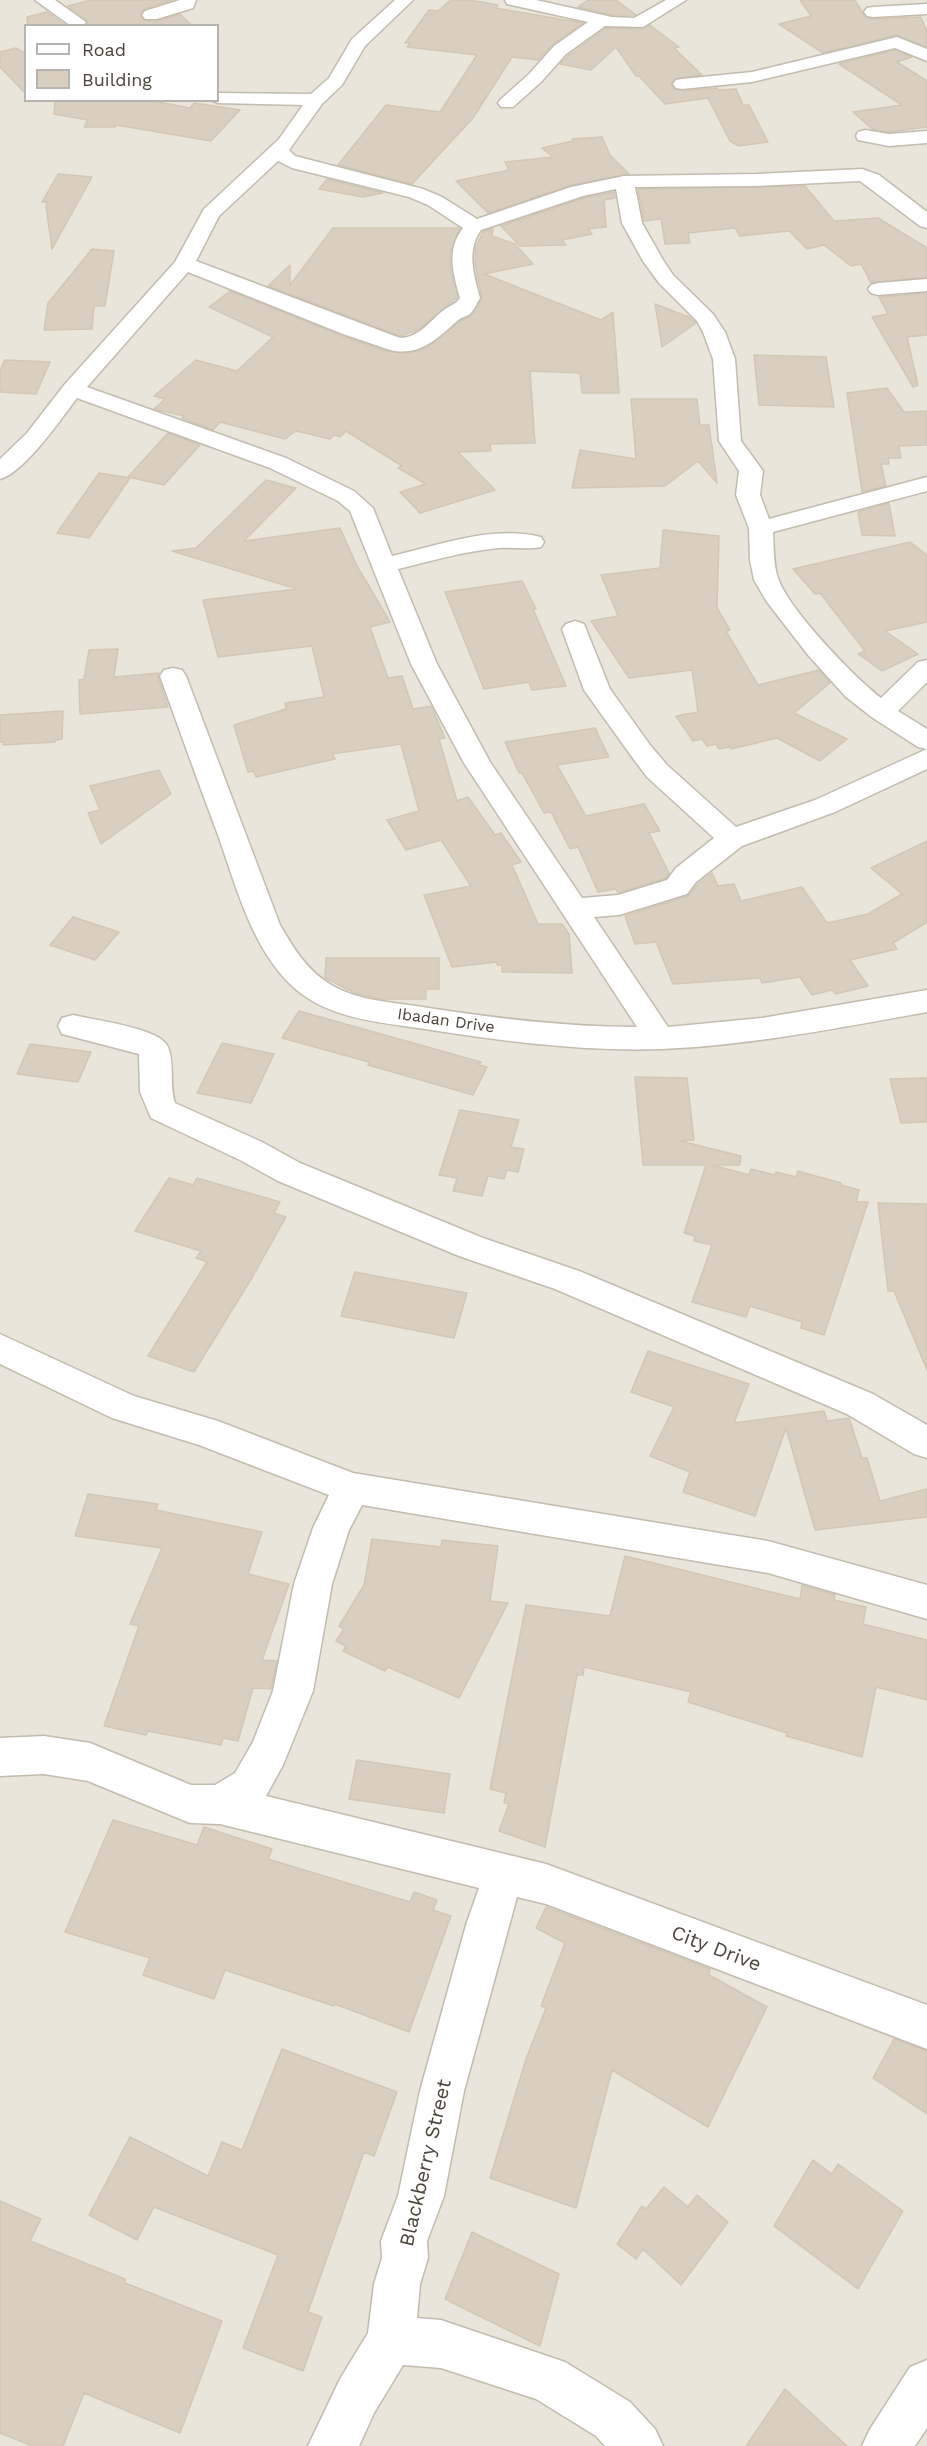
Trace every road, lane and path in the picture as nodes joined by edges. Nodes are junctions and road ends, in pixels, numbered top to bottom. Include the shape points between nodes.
1 (44, 0) edge
2 (188, 0) edge
3 (405, 0) edge
4 (513, 0) edge
5 (678, 0) edge
6 (927, 9) edge
7 (873, 12) dead end
8 (151, 15) dead end
9 (602, 20) junction
10 (77, 22) dead end
11 (927, 56) edge
12 (682, 84) dead end
13 (219, 98) edge
14 (316, 100) junction
15 (507, 103) dead end
16 (865, 136) dead end
17 (927, 137) edge
18 (278, 150) junction
19 (624, 182) junction
20 (927, 222) edge
21 (474, 226) junction
22 (184, 264) junction
23 (927, 285) edge
24 (878, 289) dead end
25 (73, 389) junction
26 (0, 472) edge
27 (927, 484) edge
28 (761, 528) junction
29 (532, 542) dead end
30 (383, 565) junction
31 (575, 629) dead end
32 (927, 668) edge
33 (172, 676) dead end
34 (882, 712) junction
35 (927, 741) edge
36 (927, 758) edge
37 (732, 839) junction
38 (574, 909) junction
39 (927, 1001) edge
40 (73, 1026) dead end
41 (660, 1038) junction
42 (0, 1348) edge
43 (927, 1443) edge
44 (352, 1488) junction
45 (927, 1602) edge
46 (0, 1757) edge
47 (220, 1805) junction
48 (505, 1873) junction
49 (927, 2027) edge
50 (391, 2340) junction
51 (927, 2384) edge
52 (333, 2446) edge
53 (638, 2446) edge
54 (887, 2446) edge

1 - 10 street
2 - 8 street via 187,4
3 - 14 street via 358,43 336,81
4 - 9 street
5 - 9 street via 637,23
6 - 7 street
9 - 15 street via 560,50
11 - 12 street via 897,42 752,77
13 - 14 street
14 - 18 street
16 - 17 street via 889,140
18 - 21 street via 299,164 435,201
18 - 22 street via 211,213
19 - 20 street via 862,176 873,179
19 - 21 street via 578,191
19 - 28 street via 632,224 653,261 706,318 714,332 724,359 730,441 751,471 748,495
21 - 22 street via 466,237 461,265 470,297 463,309 444,324 405,346 371,337
22 - 25 street
23 - 24 street
25 - 26 street via 35,438
25 - 30 street via 278,463 346,496 361,508
27 - 28 street
28 - 34 street via 766,580 778,602 832,667
29 - 30 street via 477,544
30 - 38 street via 424,664 477,763
31 - 37 street via 597,690 642,751 657,771
32 - 34 street
33 - 41 street, Ibadan Drive via 265,925 282,956 308,985 334,1001 358,1008 533,1034
34 - 35 street
36 - 37 street via 825,806
37 - 38 street via 677,886 619,905
38 - 41 street
39 - 41 street, Ibadan Drive via 800,1023
40 - 43 street via 143,1042 153,1049 156,1092 162,1110 289,1172 471,1247 567,1280 860,1404
42 - 44 street via 125,1408 206,1432
44 - 45 street via 768,1557
44 - 47 street via 331,1528 313,1584 293,1691 269,1752 249,1786
46 - 47 street, City Drive via 44,1755 90,1762 190,1804
47 - 48 street, City Drive
48 - 49 street, City Drive via 546,1884
48 - 50 street, Blackberry Street via 442,2091 421,2196 404,2241 405,2258 397,2284
50 - 52 street, Blackberry Street
50 - 53 street via 441,2344 548,2379 613,2419
51 - 54 street

